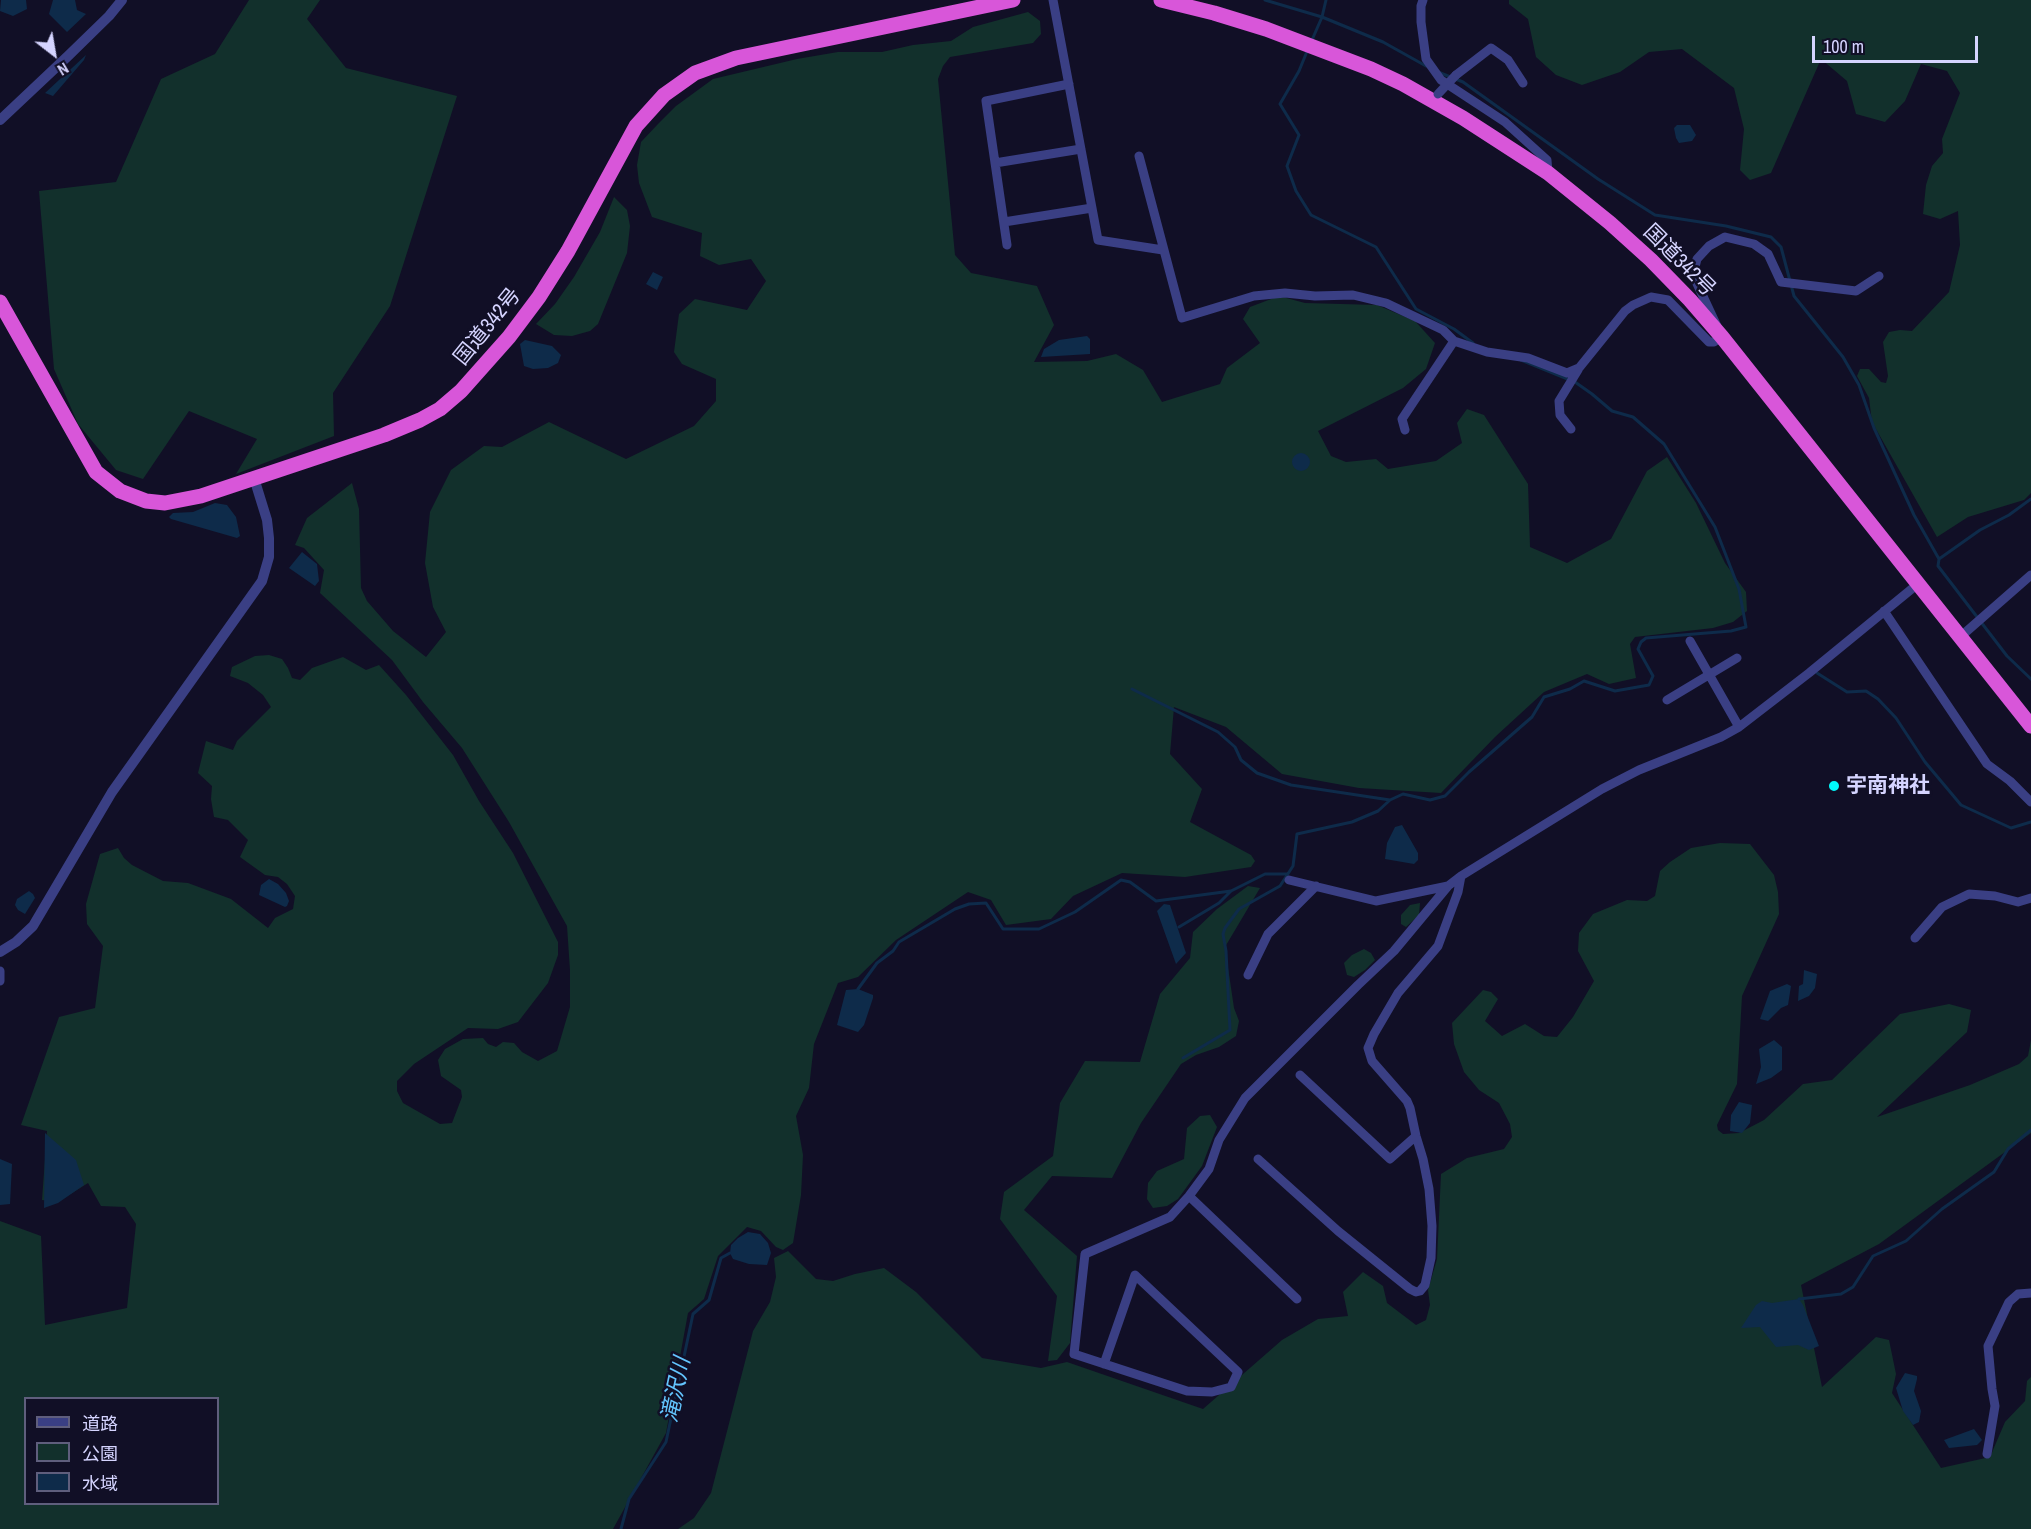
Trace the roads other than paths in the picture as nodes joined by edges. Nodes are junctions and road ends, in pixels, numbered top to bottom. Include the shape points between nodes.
1 (122, 0) edge
2 (1013, 0) edge
3 (1053, 0) edge
4 (1161, 0) edge
5 (1423, 0) edge
6 (978, 3) edge
7 (1522, 83) dead end
8 (1069, 84) junction
9 (1435, 97) junction
10 (0, 120) edge
11 (1081, 149) junction
12 (1140, 156) dead end
13 (995, 163) junction
14 (1548, 173) junction
15 (1092, 208) junction
16 (1004, 222) junction
17 (1007, 245) dead end
18 (1163, 250) junction
19 (1879, 276) dead end
20 (0, 302) edge
21 (1722, 337) junction
22 (1454, 341) junction
23 (1579, 368) junction
24 (1405, 429) dead end
25 (1570, 429) dead end
26 (254, 478) junction
27 (2031, 575) edge
28 (1919, 584) junction
29 (1884, 611) junction
30 (1959, 638) junction
31 (1690, 641) dead end
32 (1737, 658) dead end
33 (1709, 674) junction
34 (1667, 700) dead end
35 (2031, 726) edge
36 (1739, 727) junction
37 (2031, 802) edge
38 (1461, 876) junction
39 (1289, 880) dead end
40 (1316, 886) junction
41 (1448, 886) junction
42 (2031, 898) edge
43 (1914, 938) dead end
44 (0, 952) edge
45 (0, 971) edge
46 (1248, 975) dead end
47 (0, 981) edge
48 (1300, 1075) dead end
49 (1416, 1136) junction
50 (1258, 1159) dead end
51 (1190, 1196) junction
52 (2031, 1293) edge
53 (1297, 1299) dead end
54 (1104, 1364) junction
55 (1987, 1454) dead end

1 - 10 street
2 - 6 highway, 国道342号
3 - 8 street
4 - 9 highway, 国道342号 via 1225,16 1314,47
5 - 14 street via 1421,22 1426,59 1441,80 1505,122 1547,160
6 - 26 highway, 国道342号 via 735,58 679,83 636,126 539,297 461,391 440,409 411,424
7 - 9 street, bridge via 1508,60 1491,48
8 - 11 street
8 - 13 street via 986,101
9 - 14 highway, 国道342号
11 - 13 street
11 - 15 street
12 - 18 street
13 - 16 street
14 - 21 highway, 国道342号 via 1651,260
15 - 16 street
15 - 18 street via 1098,240
16 - 17 street
18 - 22 street via 1182,318 1254,296 1353,295 1386,303 1443,330
19 - 21 street via 1856,291 1781,282 1768,254 1754,244 1725,237 1697,259 1693,275
20 - 26 highway, 国道342号 via 96,472 120,492 165,503
21 - 23 street via 1709,342 1668,300 1652,297 1625,311
21 - 28 highway, 国道342号
22 - 23 street via 1487,352 1528,358 1567,373
22 - 24 street via 1402,419
23 - 25 street via 1559,401 1560,415
26 - 44 street via 269,538 269,557 262,581 112,792 33,926
27 - 30 street
28 - 29 street
28 - 30 highway, 国道342号
29 - 36 street
29 - 37 street via 1987,764
30 - 35 highway, 国道342号
31 - 33 street
32 - 33 street
33 - 34 street
33 - 36 street
36 - 38 street via 1602,789
38 - 41 street
38 - 49 street via 1438,946 1398,993 1368,1048 1372,1061 1407,1101
39 - 40 street
40 - 41 street via 1376,901
40 - 46 street via 1268,934
41 - 51 street via 1394,951 1245,1098 1219,1140 1209,1169
42 - 43 street via 2019,902 1969,894 1942,907
45 - 47 street
48 - 49 street via 1390,1159
49 - 50 street via 1429,1189 1432,1226 1425,1285 1416,1292 1338,1231
51 - 53 street
51 - 54 street via 1170,1217 1085,1254 1074,1354
52 - 55 street via 2018,1293 2008,1302 1988,1346 1995,1406
54 - 54 street via 1187,1391 1212,1392 1231,1387 1238,1372 1135,1275

